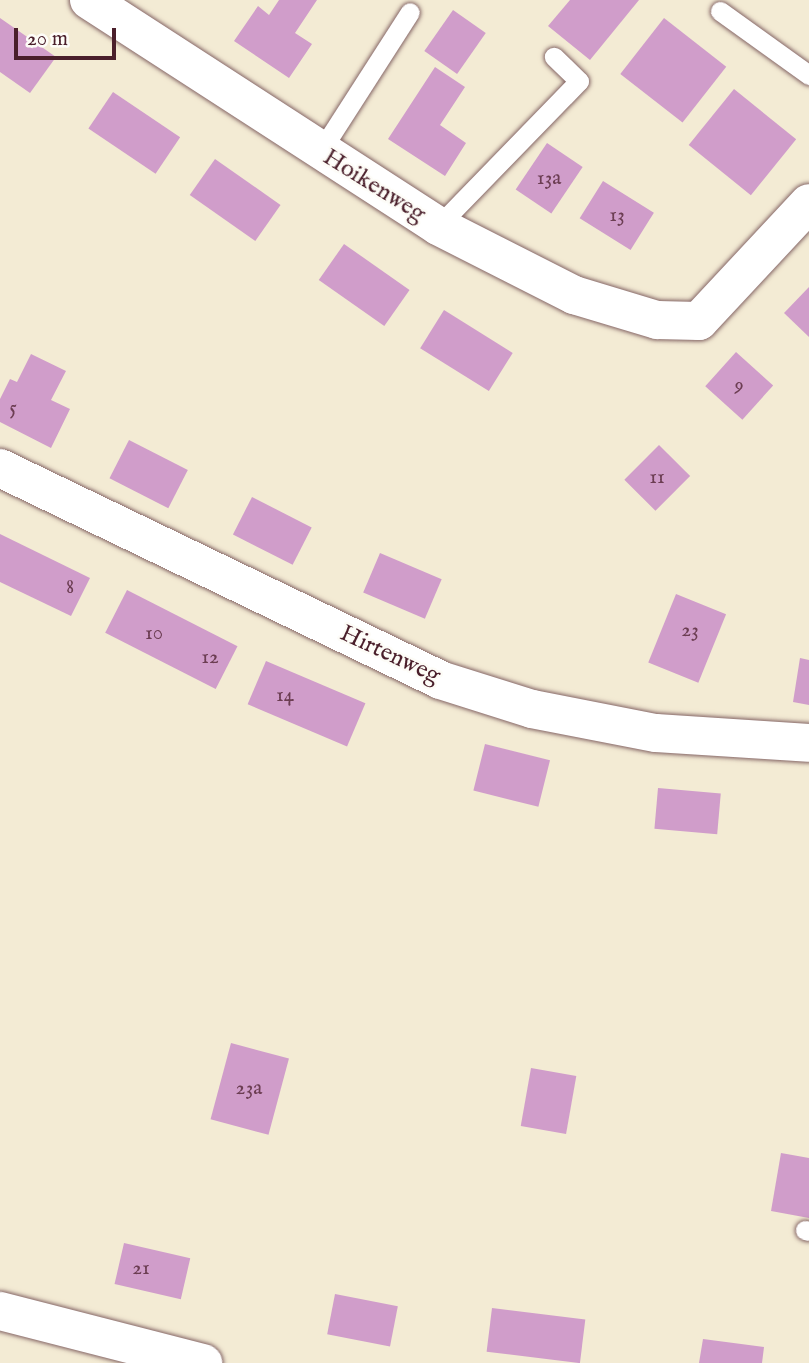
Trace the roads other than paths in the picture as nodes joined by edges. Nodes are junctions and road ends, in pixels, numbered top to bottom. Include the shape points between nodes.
1 (89, 0) edge
2 (720, 11) dead end
3 (410, 12) dead end
4 (554, 57) dead end
5 (809, 75) edge
6 (320, 152) junction
7 (809, 203) edge
8 (438, 226) junction
9 (0, 468) edge
10 (809, 743) edge
11 (0, 1311) edge
12 (203, 1363) edge

1 - 6 street, Hoikenweg
2 - 5 lane
3 - 6 lane
4 - 8 lane via 579,81
6 - 8 street, Hoikenweg
7 - 8 street, Hoikenweg via 726,296 699,321 681,323 574,295
9 - 10 street, Hirtenweg via 440,680 532,709 656,733
11 - 12 street

